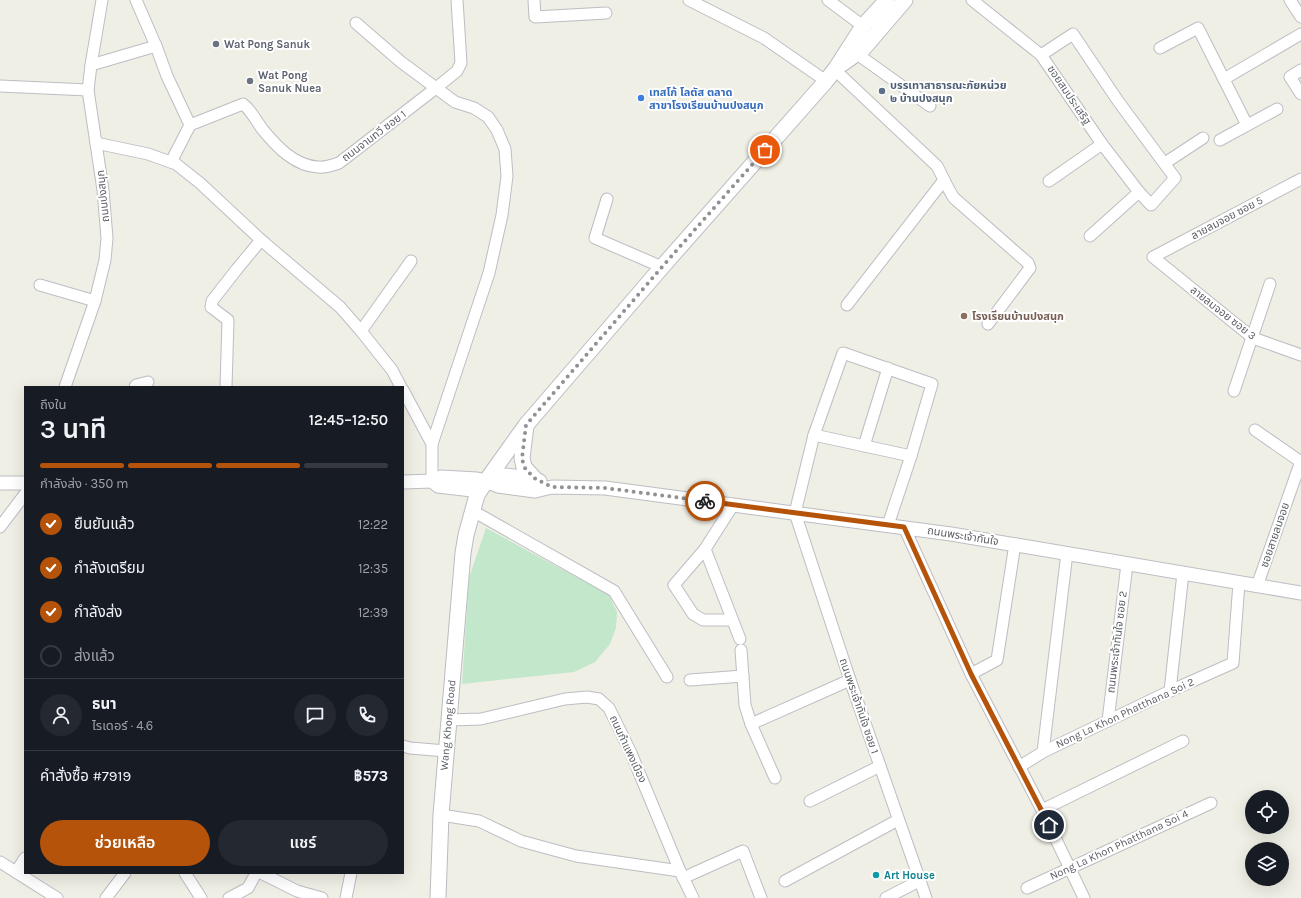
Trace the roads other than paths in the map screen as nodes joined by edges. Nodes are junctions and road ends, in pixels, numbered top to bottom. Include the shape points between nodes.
1 (102, 0) edge
2 (136, 0) edge
3 (457, 0) edge
4 (534, 0) edge
5 (689, 0) edge
6 (828, 0) edge
7 (887, 0) edge
8 (905, 0) edge
9 (972, 0) edge
10 (1290, 0) edge
11 (606, 13) dead end
12 (1301, 15) edge
13 (356, 23) dead end
14 (862, 26) junction
15 (1301, 34) edge
16 (156, 46) junction
17 (858, 48) junction
18 (1160, 48) dead end
19 (1041, 55) junction
20 (91, 65) junction
21 (1301, 70) edge
22 (832, 73) junction
23 (1224, 79) junction
24 (0, 86) edge
25 (436, 88) junction
26 (88, 90) junction
27 (1301, 94) edge
28 (930, 106) dead end
29 (1277, 109) dead end
30 (190, 125) junction
31 (1247, 125) junction
32 (1203, 138) dead end
33 (1220, 140) dead end
34 (96, 143) junction
35 (1102, 144) junction
36 (172, 162) junction
37 (1165, 163) junction
38 (1301, 179) edge
39 (944, 180) junction
40 (1050, 181) dead end
41 (1139, 192) junction
42 (607, 199) dead end
43 (1090, 236) dead end
44 (261, 240) junction
45 (1153, 257) joint
46 (411, 261) dead end
47 (662, 267) junction
48 (1270, 284) dead end
49 (40, 285) dead end
50 (95, 301) junction
51 (847, 305) dead end
52 (988, 324) dead end
53 (361, 331) junction
54 (1253, 338) junction
55 (1301, 355) edge
56 (888, 368) junction
57 (148, 382) dead end
58 (67, 386) edge
59 (136, 386) edge
60 (226, 386) edge
61 (400, 386) edge
62 (1234, 391) dead end
63 (404, 392) edge
64 (526, 425) junction
65 (1255, 430) dead end
66 (814, 435) junction
67 (432, 444) junction
68 (864, 446) junction
69 (911, 456) junction
70 (1301, 461) edge
71 (534, 478) junction
72 (432, 481) junction
73 (486, 481) junction
74 (404, 482) edge
75 (0, 483) edge
76 (24, 484) edge
77 (552, 487) junction
78 (24, 495) edge
79 (733, 505) junction
80 (796, 513) junction
81 (480, 515) junction
82 (888, 525) junction
83 (0, 527) edge
84 (904, 527) junction
85 (1015, 544) junction
86 (705, 549) junction
87 (464, 553) junction
88 (1067, 553) junction
89 (1126, 564) junction
90 (1183, 573) junction
91 (1239, 583) junction
92 (1257, 586) junction
93 (1301, 593) edge
94 (732, 620) junction
95 (740, 639) dead end
96 (741, 650) dead end
97 (971, 674) junction
98 (743, 676) junction
99 (667, 678) dead end
100 (690, 680) dead end
101 (850, 680) junction
102 (1170, 691) junction
103 (449, 720) junction
104 (1108, 721) junction
105 (751, 724) junction
106 (1183, 741) dead end
107 (404, 746) edge
108 (446, 752) junction
109 (1043, 752) junction
110 (880, 766) junction
111 (1019, 767) junction
112 (775, 778) dead end
113 (810, 801) dead end
114 (1211, 803) dead end
115 (1042, 810) junction
116 (441, 815) junction
117 (898, 820) junction
118 (24, 860) edge
119 (0, 862) edge
120 (1069, 868) junction
121 (16, 872) junction
122 (124, 874) edge
123 (186, 874) edge
124 (255, 874) edge
125 (263, 874) edge
126 (351, 874) edge
127 (682, 875) junction
128 (785, 881) dead end
129 (920, 881) junction
130 (1027, 888) dead end
131 (55, 897) edge
132 (106, 898) edge
133 (201, 898) edge
134 (229, 898) edge
135 (322, 898) edge
136 (346, 898) edge
137 (438, 898) edge
138 (692, 898) edge
139 (761, 898) edge
140 (886, 898) edge
141 (926, 898) edge
142 (1084, 898) edge

1 - 20 street, ถนนปงสนุก
2 - 16 street
3 - 25 street, ถนนจามทวี ซอย 1 via 460,63 457,71
4 - 11 street via 535,17
5 - 22 street
6 - 14 street
7 - 14 main road
8 - 17 main road
9 - 19 street, ซอยสมประเสริฐ
10 - 12 street
13 - 25 street
14 - 17 main road
15 - 23 street
16 - 20 street
16 - 30 street
17 - 22 main road
17 - 28 street
18 - 23 street via 1198,28
19 - 35 street, ซอยสมประเสริฐ
19 - 37 street via 1072,34
20 - 26 street, ถนนปงสนุก
21 - 27 street via 1290,76
22 - 39 street via 937,166
22 - 47 main road
23 - 31 street
24 - 26 street
25 - 30 street, ถนนจามทวี ซอย 1 via 339,163 319,168 304,165 284,153 242,104
25 - 67 street via 455,102 474,108 488,117 506,149 507,176 502,215 488,273
26 - 34 street, ถนนปงสนุก
29 - 31 street
30 - 36 street
31 - 33 street
32 - 37 street
34 - 36 street
34 - 50 street, ถนนปงสนุก via 107,238 106,260
35 - 40 street
35 - 41 street, ซอยสมประเสริฐ
36 - 44 street via 200,183
37 - 41 street, ซอยสมประเสริฐ via 1175,178 1151,205
38 - 45 street, ลายลมจอย ซอย 5
39 - 51 street
39 - 52 street via 954,198 1028,263 1030,268
41 - 43 street
42 - 47 street via 595,238
44 - 53 street via 340,307
44 - 60 street via 212,301 211,307 228,320
45 - 54 street, ลายลมจอย ซอย 3
46 - 53 street
47 - 64 main road
48 - 54 street
49 - 50 street
50 - 58 street, ถนนปงสนุก
53 - 61 street via 392,370
54 - 55 street, ลายลมจอย ซอย 3
54 - 62 street
56 - 66 street via 843,353
56 - 68 street
56 - 69 street via 932,384
57 - 59 street
63 - 67 street
64 - 71 main road via 522,458 524,467
64 - 73 main road
65 - 70 street
66 - 68 street
66 - 80 street
67 - 72 street
68 - 69 street
69 - 82 street
70 - 92 street, ซอยสายลมจอย
71 - 73 street, ถนนพระเจ้าทันใจ via 505,475
71 - 77 street, ถนนพระเจ้าทันใจ
72 - 73 street via 441,477
72 - 74 street
73 - 77 street, ถนนพระเจ้าทันใจ via 498,486 535,491
73 - 81 main road, Wang Khong Road via 487,498
73 - 87 main road, Wang Khong Road via 478,495 466,535
75 - 76 street
77 - 79 street, ถนนพระเจ้าทันใจ via 605,488
78 - 83 street
79 - 80 street, ถนนพระเจ้าทันใจ
79 - 86 street
80 - 82 street, ถนนพระเจ้าทันใจ
80 - 101 street, ถนนพระเจ้าทันใจ ซอย 1
81 - 87 main road, Wang Khong Road
81 - 99 street via 614,591
82 - 84 street, ถนนพระเจ้าทันใจ
84 - 85 street, ถนนพระเจ้าทันใจ
84 - 97 street
85 - 88 street, ถนนพระเจ้าทันใจ
85 - 97 street via 997,660
86 - 94 street
86 - 94 street via 674,585 693,614 704,620
87 - 103 main road, Wang Khong Road
88 - 89 street, ถนนพระเจ้าทันใจ
88 - 109 street
89 - 90 street, ถนนพระเจ้าทันใจ
89 - 104 street, ถนนพระเจ้าทันใจ ซอย 2
90 - 91 street, ถนนพระเจ้าทันใจ
90 - 102 street
91 - 92 street, ถนนพระเจ้าทันใจ
91 - 102 street, Nong La Khon Phatthana Soi 2 via 1233,663
92 - 93 street, ถนนพระเจ้าทันใจ
94 - 95 street
96 - 98 street
97 - 111 street
98 - 100 street
98 - 105 street
101 - 105 street
101 - 110 street, ถนนพระเจ้าทันใจ ซอย 1
102 - 104 street, Nong La Khon Phatthana Soi 2
103 - 108 main road, Wang Khong Road
103 - 127 street, ถนนกำแพงเมือง via 481,719 564,698 600,699 609,708 631,753
104 - 109 street, Nong La Khon Phatthana Soi 2
105 - 112 street
106 - 115 street
107 - 108 street
108 - 116 main road, Wang Khong Road
109 - 111 street, Nong La Khon Phatthana Soi 2
110 - 113 street
110 - 117 street, ถนนพระเจ้าทันใจ ซอย 1
111 - 115 street
114 - 120 street, Nong La Khon Phatthana Soi 4
115 - 120 street
116 - 127 street via 479,821 521,841 576,856
116 - 137 main road, Wang Khong Road
117 - 128 street
117 - 129 street, ถนนพระเจ้าทันใจ ซอย 1
118 - 121 street
119 - 121 street
120 - 130 street, Nong La Khon Phatthana Soi 4
120 - 142 street
121 - 131 street
122 - 132 street
123 - 133 street
124 - 134 street via 248,888
125 - 135 street via 297,891
126 - 136 street
127 - 138 street, ถนนกำแพงเมือง
127 - 139 street via 743,851
129 - 140 street
129 - 141 street, ถนนพระเจ้าทันใจ ซอย 1

